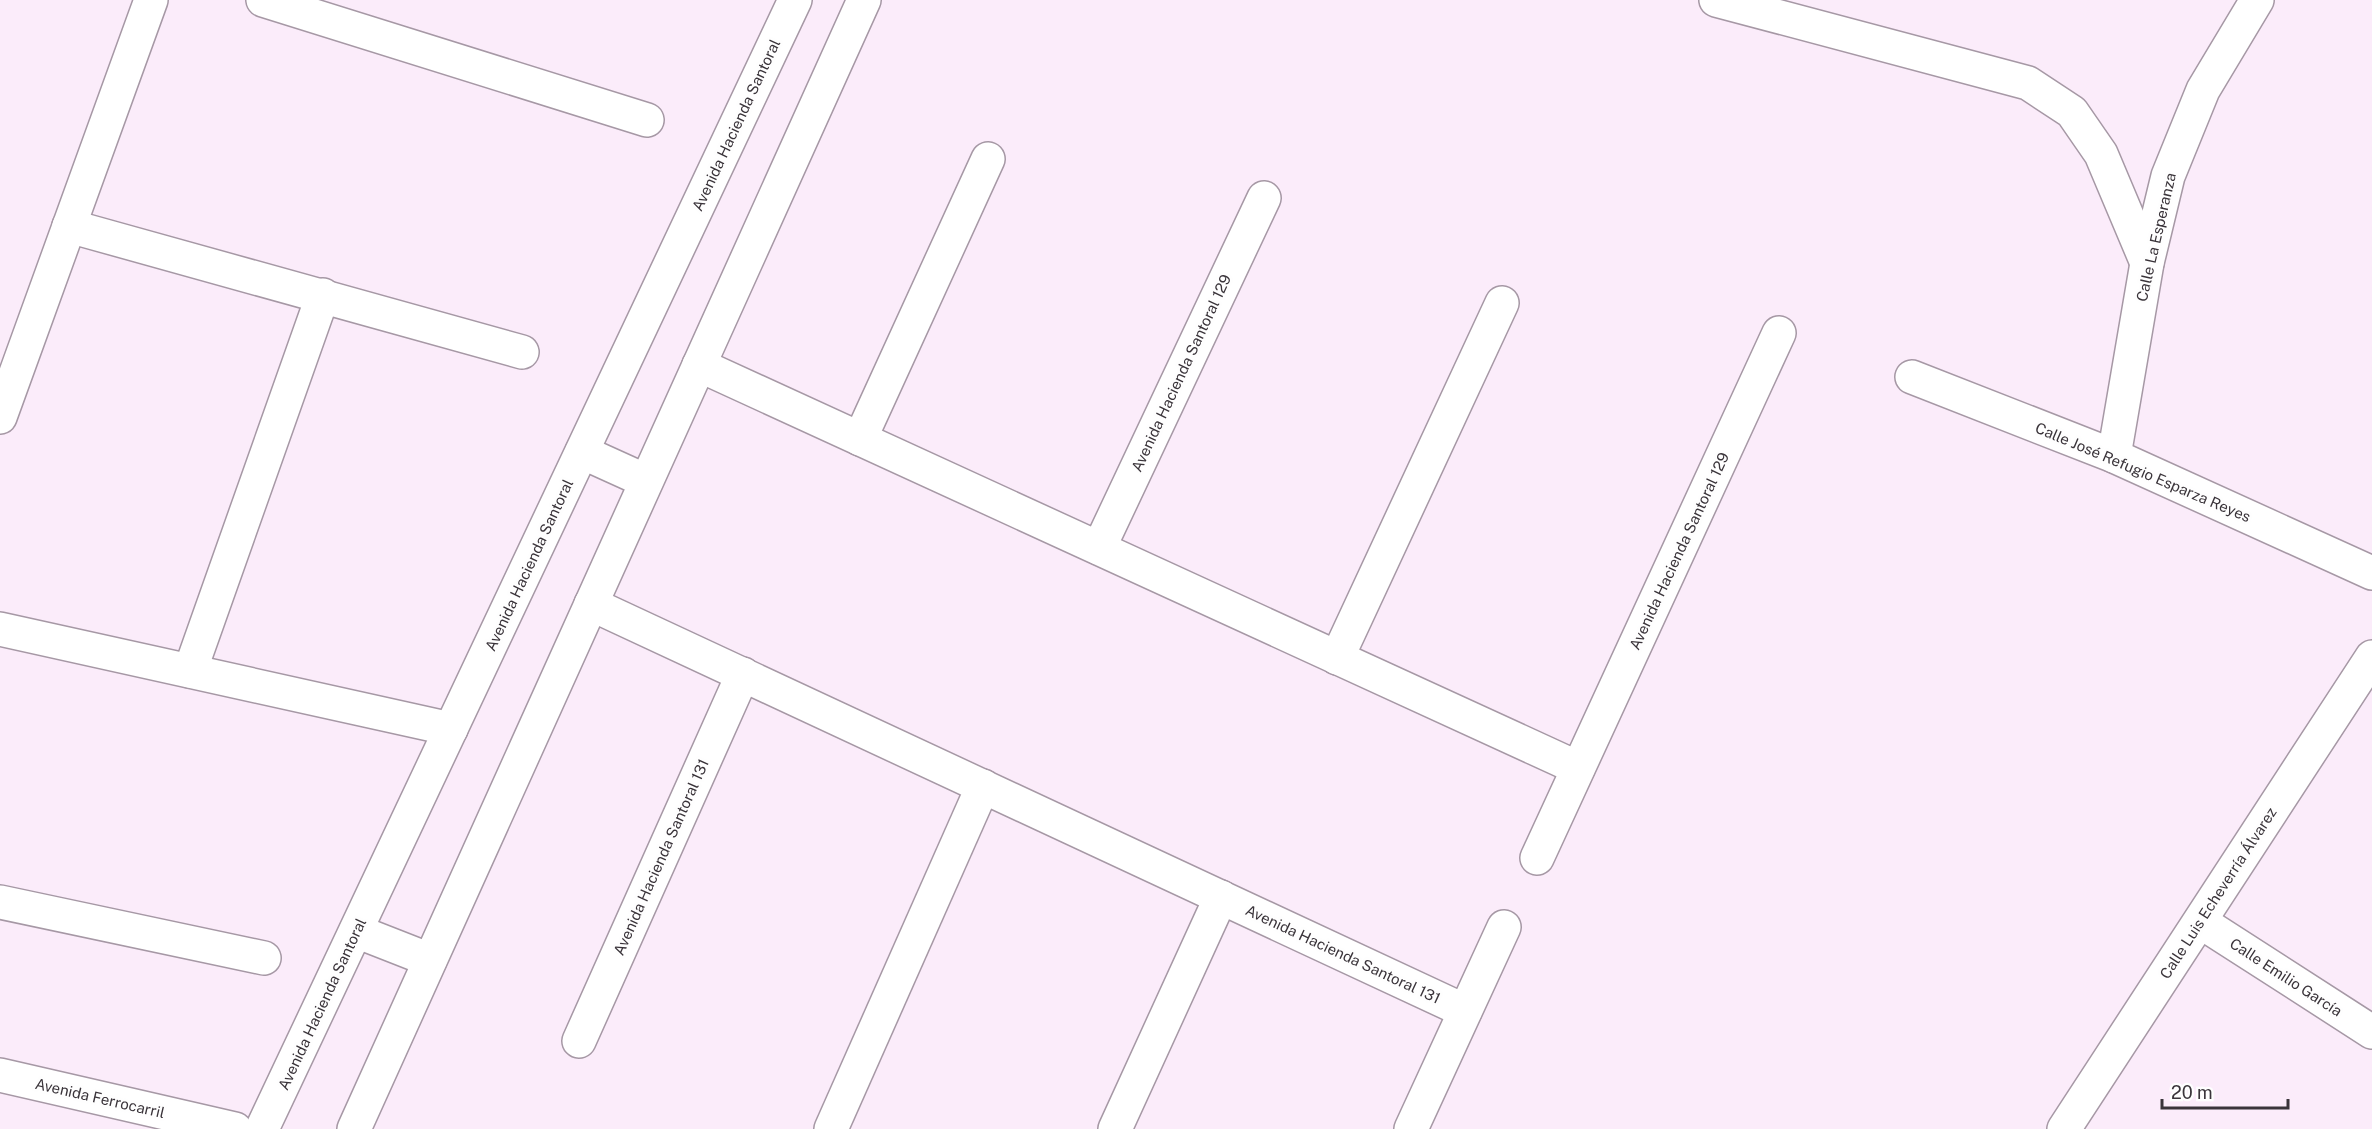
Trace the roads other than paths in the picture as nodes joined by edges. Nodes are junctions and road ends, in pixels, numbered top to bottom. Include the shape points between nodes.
1 (151, 0) edge
2 (263, 0) edge
3 (795, 0) edge
4 (864, 0) edge
5 (1716, 0) edge
6 (2257, 0) edge
7 (647, 120) dead end
8 (988, 159) dead end
9 (1264, 198) dead end
10 (69, 226) junction
11 (2147, 263) junction
12 (323, 296) junction
13 (1502, 303) dead end
14 (1779, 333) dead end
15 (522, 352) dead end
16 (699, 365) junction
17 (1912, 377) dead end
18 (0, 417) edge
19 (860, 439) junction
20 (582, 452) junction
21 (2114, 456) junction
22 (646, 481) junction
23 (1099, 549) junction
24 (2372, 573) edge
25 (591, 604) junction
26 (0, 629) edge
27 (2372, 657) edge
28 (1337, 658) junction
29 (190, 671) junction
30 (743, 674) junction
31 (451, 729) junction
32 (1578, 768) junction
33 (983, 786) junction
34 (1537, 858) dead end
35 (1221, 897) junction
36 (0, 902) edge
37 (2201, 922) junction
38 (1504, 927) dead end
39 (356, 931) junction
40 (264, 958) dead end
41 (430, 960) junction
42 (1465, 1011) junction
43 (2372, 1032) edge
44 (579, 1041) dead end
45 (0, 1075) edge
46 (235, 1129) edge
47 (262, 1129) edge
48 (354, 1129) edge
49 (831, 1129) edge
50 (1115, 1129) edge
51 (1411, 1129) edge
52 (2064, 1129) edge

1 - 10 street
2 - 7 street
3 - 20 street, Avenida Hacienda Santoral
4 - 16 street
5 - 11 street via 2028,83 2072,112 2101,154
6 - 11 street, Calle La Esperanza via 2204,90 2168,176
8 - 19 street
9 - 23 street, Avenida Hacienda Santoral 129
10 - 12 street
10 - 18 street
11 - 21 street, Calle La Esperanza
12 - 15 street
12 - 29 street
13 - 28 street
14 - 32 street, Avenida Hacienda Santoral 129
16 - 19 street
16 - 22 street
17 - 21 street, Calle José Refugio Esparza Reyes
19 - 23 street
20 - 22 street
20 - 31 street, Avenida Hacienda Santoral
21 - 24 street, Calle José Refugio Esparza Reyes
22 - 25 street
23 - 28 street
25 - 30 street, Avenida Hacienda Santoral 131
25 - 41 street
26 - 29 street
27 - 37 street, Calle Luis Echeverría Álvarez
28 - 32 street
29 - 31 street
30 - 33 street, Avenida Hacienda Santoral 131
30 - 44 street, Avenida Hacienda Santoral 131
31 - 39 street, Avenida Hacienda Santoral
32 - 34 street, Avenida Hacienda Santoral 129
33 - 35 street, Avenida Hacienda Santoral 131
33 - 49 street
35 - 42 street, Avenida Hacienda Santoral 131
35 - 50 street
36 - 40 street
37 - 43 street, Calle Emilio García
37 - 52 street, Calle Luis Echeverría Álvarez
38 - 42 street
39 - 41 street
39 - 47 street, Avenida Hacienda Santoral
41 - 48 street
42 - 51 street
45 - 46 street, Avenida Ferrocarril

